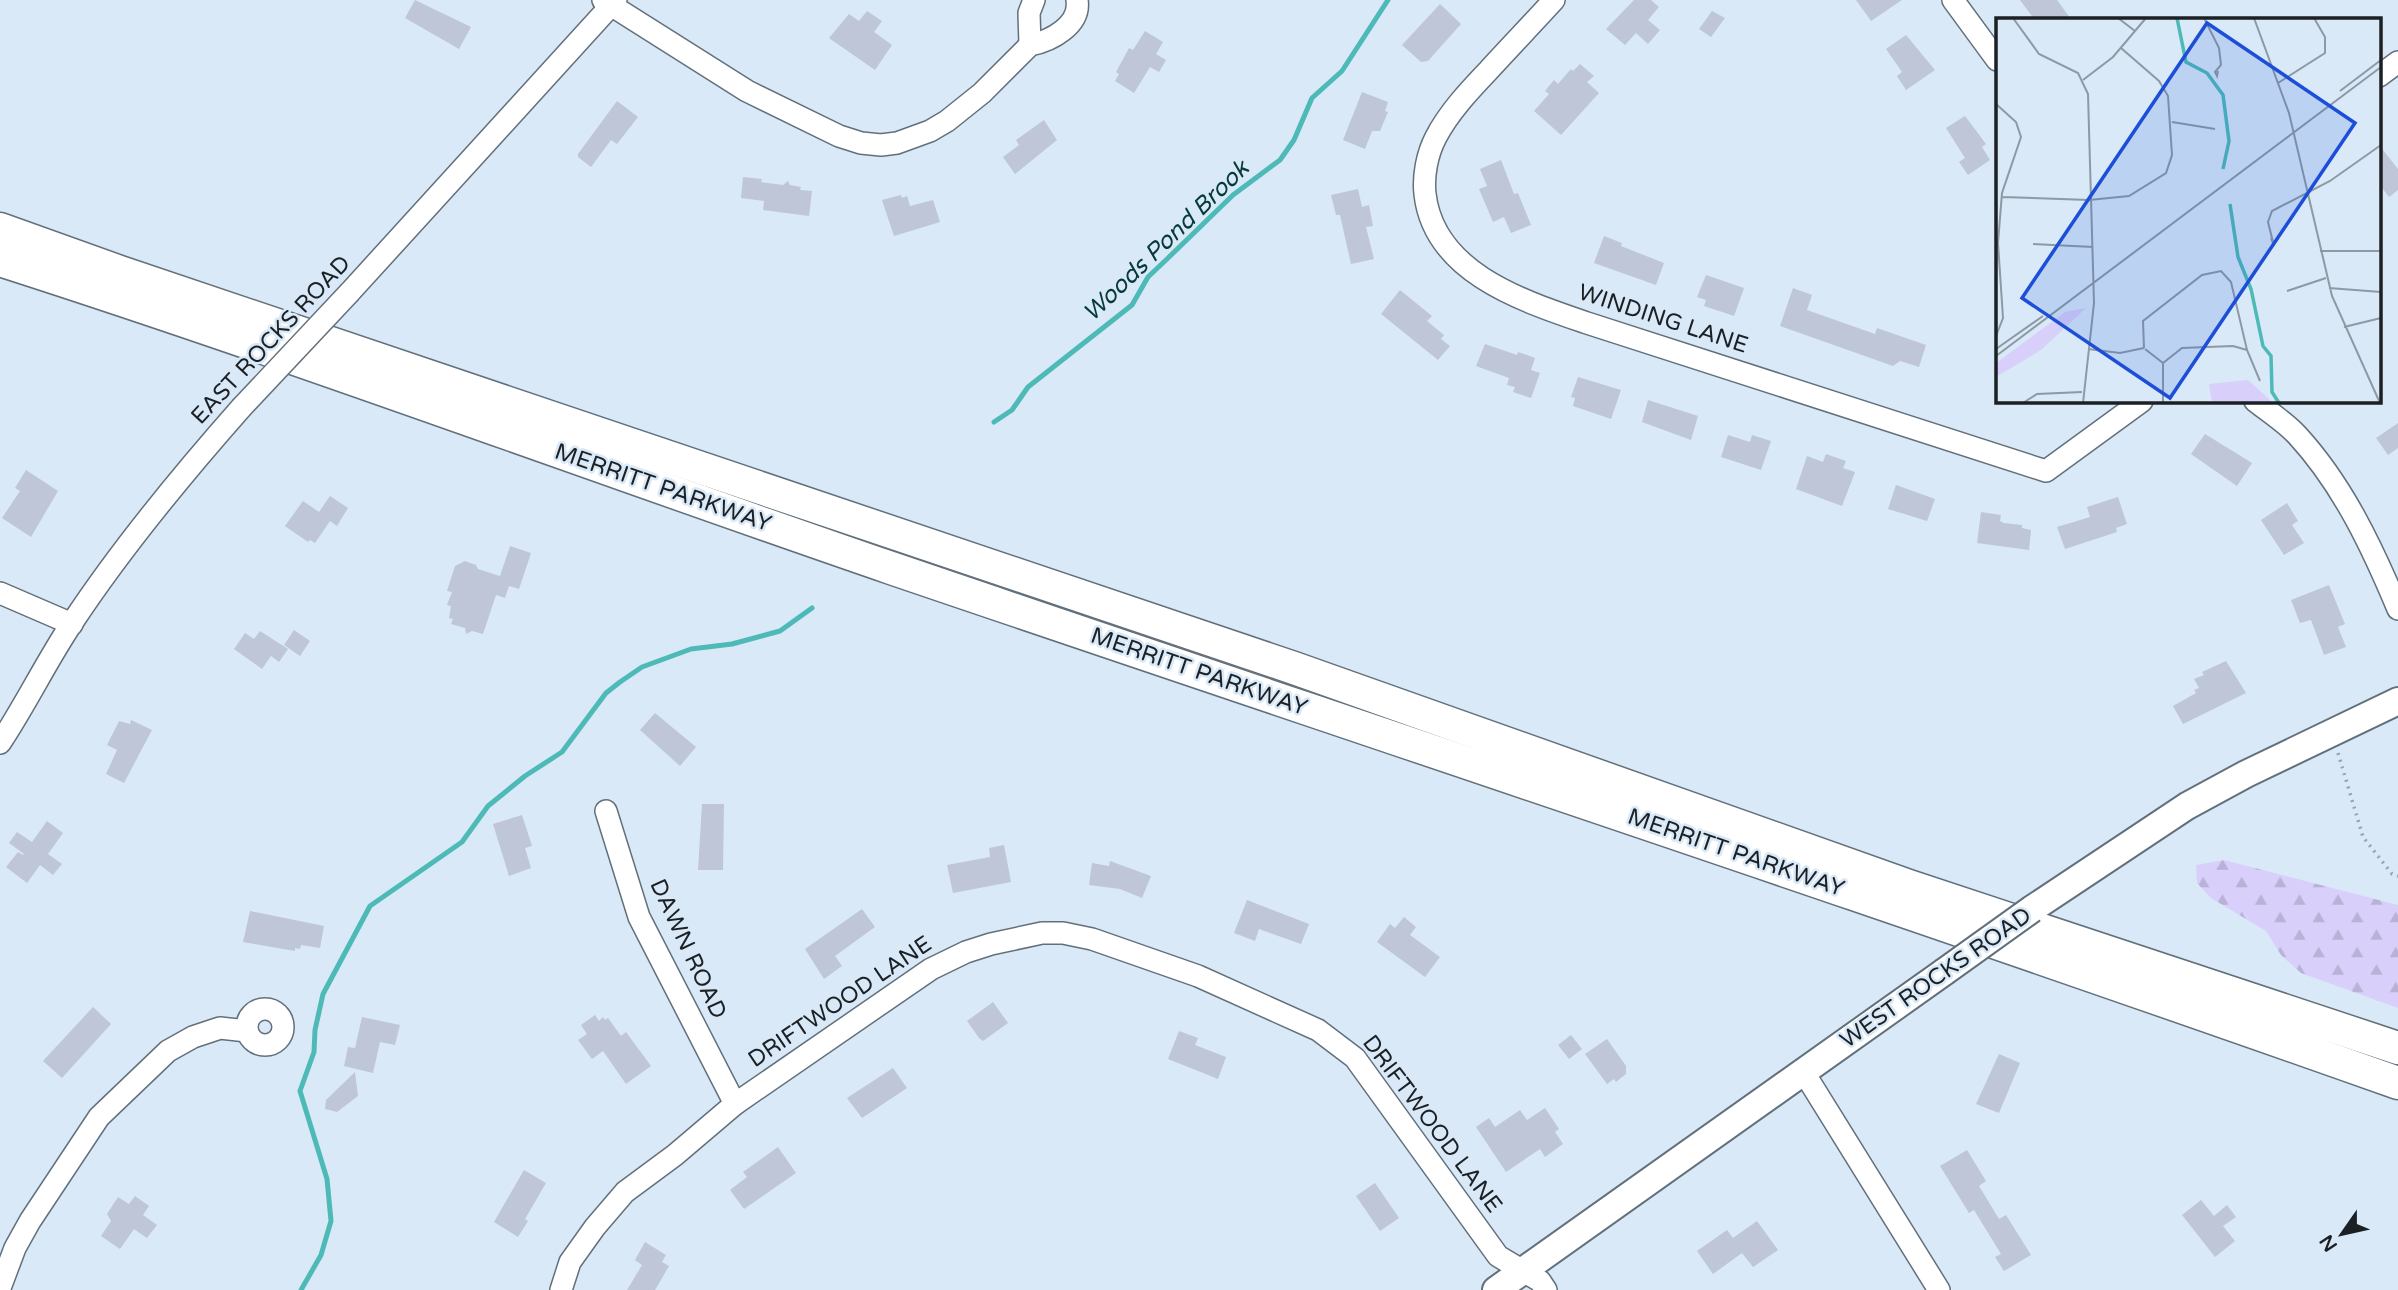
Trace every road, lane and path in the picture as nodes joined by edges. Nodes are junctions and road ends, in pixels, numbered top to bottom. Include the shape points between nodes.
1 (1034, 0) edge
2 (1077, 0) edge
3 (1554, 0) edge
4 (1953, 0) edge
5 (610, 2) edge
6 (1030, 45) junction
7 (1996, 59) edge
8 (2398, 62) edge
9 (2380, 75) edge
10 (0, 229) edge
11 (0, 260) edge
12 (2141, 402) edge
13 (2256, 402) edge
14 (0, 593) edge
15 (2398, 609) edge
16 (72, 624) junction
17 (2398, 701) edge
18 (2332, 733) junction
19 (0, 743) edge
20 (606, 811) dead end
21 (2398, 876) edge
22 (247, 1031) dead end
23 (2398, 1048) edge
24 (1803, 1071) junction
25 (2398, 1083) edge
26 (735, 1104) junction
27 (1521, 1271) junction
28 (0, 1288) edge
29 (561, 1290) edge
30 (1496, 1290) edge
31 (1546, 1290) edge
32 (1939, 1290) edge

1 - 6 street via 1029,13
2 - 6 street via 1070,24
3 - 12 street, WINDING LANE via 1457,104 1427,160 1426,207 1433,226 1472,270 1533,304 2046,471
4 - 7 street
5 - 6 street via 747,92 861,144 897,143 930,131 982,93
5 - 16 street, EAST ROCKS ROAD, bridge via 241,408 139,529
8 - 9 street
10 - 23 highway, MERRITT PARKWAY via 1294,668 1922,891
11 - 25 highway, MERRITT PARKWAY via 1920,915
13 - 15 street via 2297,434 2329,476 2357,519
14 - 16 street
16 - 19 street, EAST ROCKS ROAD
17 - 18 main road, WEST ROCKS ROAD
18 - 21 path via 2362,837
18 - 24 main road, WEST ROCKS ROAD, bridge via 2187,806
20 - 26 street, DAWN ROAD via 639,917
22 - 28 street via 220,1028 168,1051 99,1117 30,1221
24 - 27 main road, WEST ROCKS ROAD
24 - 32 street
26 - 27 street, DRIFTWOOD LANE via 931,969 991,944 1063,933 1198,976 1318,1030 1338,1044 1355,1058 1499,1256
26 - 29 street, DRIFTWOOD LANE via 625,1192 570,1262
27 - 30 main road, WEST ROCKS ROAD
27 - 31 street, DRIFTWOOD LANE via 1540,1281

